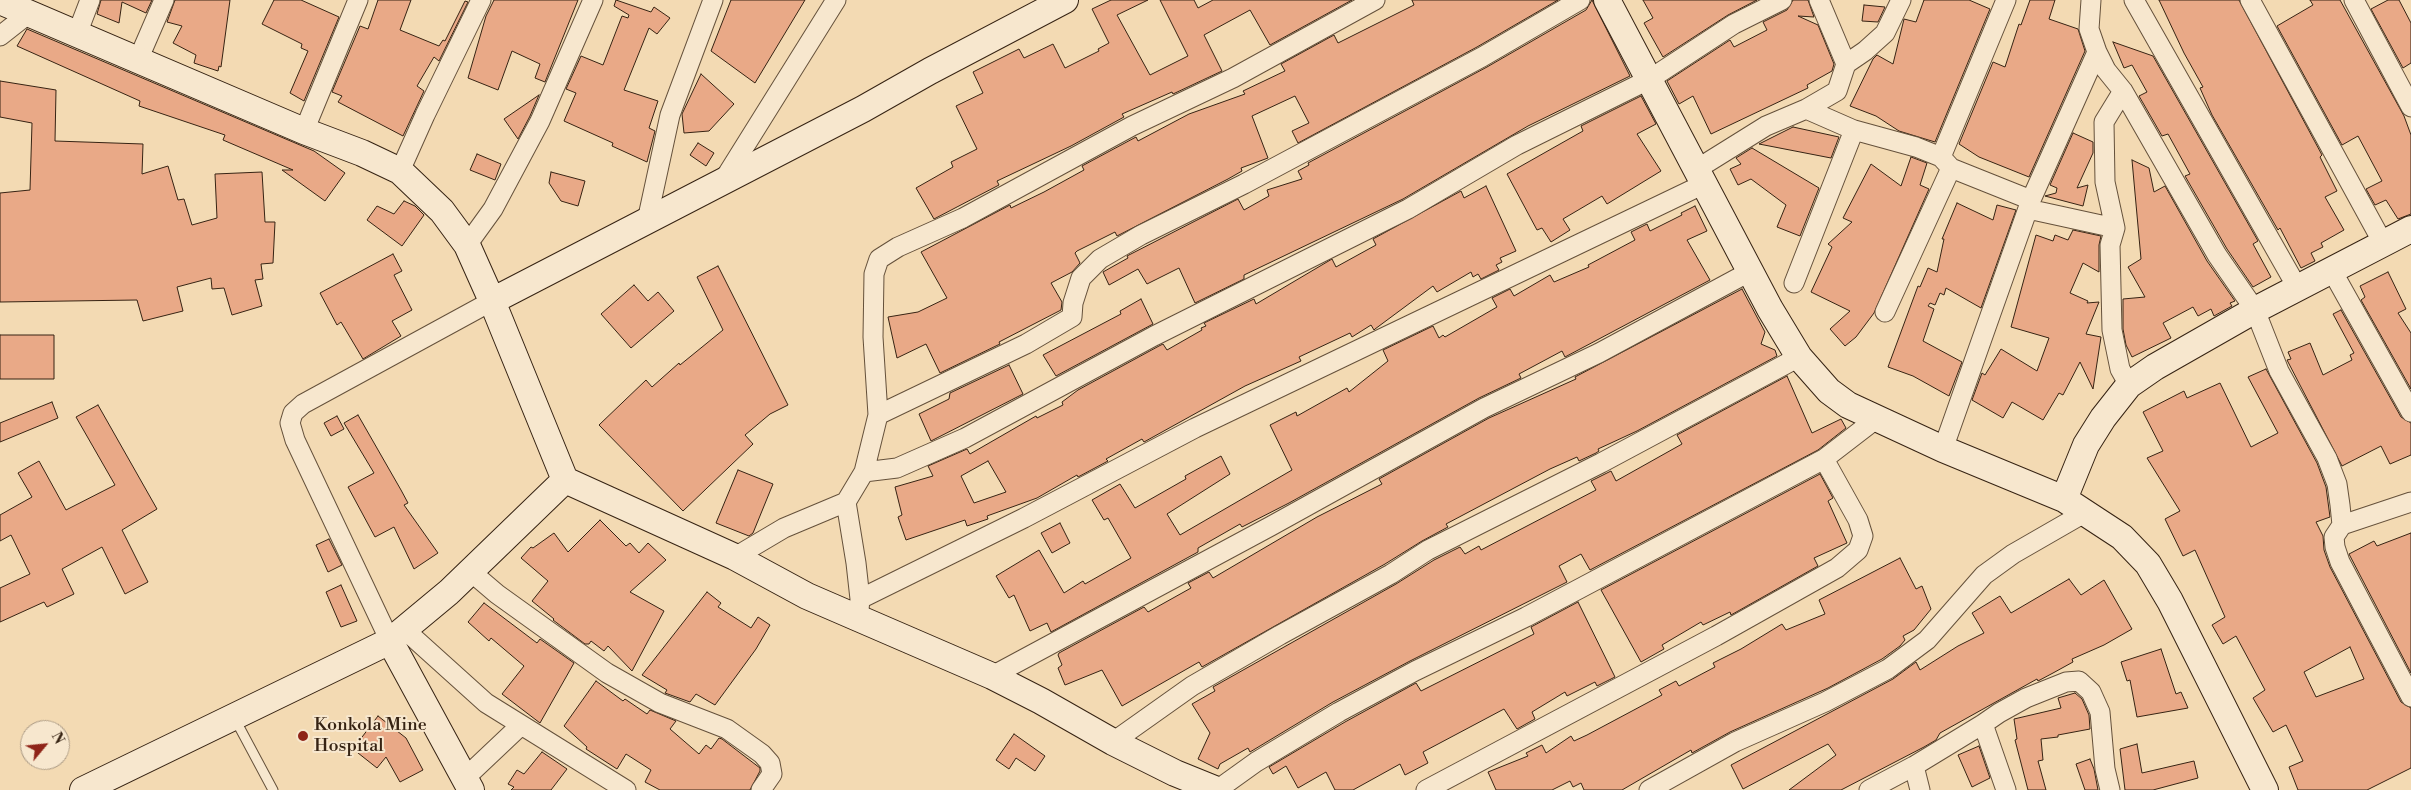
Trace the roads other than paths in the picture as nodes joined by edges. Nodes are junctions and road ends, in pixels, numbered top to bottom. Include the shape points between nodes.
1 (90, 0) edge
2 (164, 0) edge
3 (358, 0) edge
4 (481, 0) edge
5 (593, 0) edge
6 (713, 0) edge
7 (836, 0) edge
8 (1065, 0) edge
9 (1375, 0) edge
10 (1580, 0) edge
11 (1607, 0) edge
12 (1782, 0) edge
13 (1819, 0) edge
14 (1901, 0) edge
15 (2006, 0) edge
16 (2091, 0) edge
17 (2134, 0) edge
18 (2250, 0) edge
19 (2354, 0) edge
20 (0, 1) edge
21 (28, 14) junction
22 (77, 34) junction
23 (0, 36) edge
24 (2096, 52) junction
25 (138, 60) junction
26 (1846, 64) junction
27 (1650, 78) junction
28 (2123, 91) junction
29 (2411, 106) edge
30 (1806, 109) junction
31 (1854, 130) junction
32 (304, 131) junction
33 (1946, 162) junction
34 (400, 171) junction
35 (1701, 177) junction
36 (722, 182) junction
37 (2029, 205) junction
38 (647, 222) junction
39 (2115, 228) junction
40 (2411, 229) edge
41 (2383, 243) junction
42 (467, 245) junction
43 (2331, 269) junction
44 (1751, 271) junction
45 (1794, 283) dead end
46 (2297, 287) junction
47 (492, 301) junction
48 (2255, 310) junction
49 (1885, 312) dead end
50 (1799, 357) junction
51 (2130, 385) junction
52 (2411, 412) edge
53 (878, 415) junction
54 (1876, 419) junction
55 (1943, 448) junction
56 (1824, 459) junction
57 (864, 472) junction
58 (565, 480) junction
59 (846, 502) junction
60 (2411, 502) edge
61 (2075, 505) junction
62 (2342, 525) junction
63 (735, 557) junction
64 (470, 571) junction
65 (859, 609) junction
66 (397, 636) junction
67 (992, 676) junction
68 (2411, 697) edge
69 (234, 717) junction
70 (1983, 724) junction
71 (520, 726) junction
72 (1113, 742) junction
73 (1914, 766) junction
74 (468, 784) edge
75 (1182, 784) edge
76 (83, 790) edge
77 (273, 790) edge
78 (626, 790) edge
79 (761, 790) edge
80 (1217, 790) edge
81 (1426, 790) edge
82 (1648, 790) edge
83 (1869, 790) edge
84 (1920, 790) edge
85 (2006, 790) edge
86 (2110, 790) edge
87 (2265, 790) edge

1 - 22 street
2 - 25 street
3 - 32 street
4 - 34 street
5 - 42 street via 540,121 493,210
6 - 38 street via 670,115
7 - 36 street
8 - 36 street
9 - 53 street via 1233,78 1132,126 880,259 874,274 873,337
10 - 53 street via 1482,57 1100,259 1080,278 1072,317 1026,344
11 - 27 street
12 - 27 street via 1734,24
13 - 26 street
14 - 26 street via 1885,34
15 - 33 street
16 - 24 street via 2089,29
17 - 46 street
18 - 41 street
19 - 29 street
20 - 21 street
21 - 22 street
21 - 23 street
22 - 25 street
24 - 28 street
24 - 37 street
25 - 32 street
26 - 30 street via 1838,91
27 - 35 street
27 - 57 street via 1517,145 1408,209 1154,336 965,438 898,468
28 - 39 street via 2104,122 2105,182
28 - 48 street via 2217,255
30 - 31 street
30 - 35 street via 1766,126
31 - 33 street via 1916,147
31 - 45 street
32 - 34 street
33 - 37 street
33 - 49 street
34 - 42 street via 442,211
35 - 44 street
35 - 65 street via 1195,428
36 - 38 street
37 - 39 street
37 - 55 street
38 - 47 street
39 - 51 street via 2110,245 2112,330 2120,368
40 - 41 street
41 - 43 street
42 - 47 street
43 - 46 street
43 - 52 street
44 - 50 street
44 - 67 street via 1599,353 1484,408
46 - 48 street
47 - 58 street
47 - 66 street via 303,404 293,413 290,423 295,440
48 - 51 street
48 - 62 street via 2279,371 2327,458 2337,484
50 - 54 street via 1829,391
50 - 72 street via 1601,463 1428,550 1392,574 1192,686
51 - 61 street via 2086,445
53 - 57 street
54 - 55 street
54 - 56 street
55 - 61 street
56 - 80 street via 1339,712 1256,762
56 - 81 street via 1858,520 1863,536 1858,550 1837,568
57 - 59 street
58 - 63 street
58 - 64 street
59 - 63 street via 784,528
59 - 65 street
60 - 62 street
61 - 82 street via 1984,575 1927,640 1888,669 1825,702 1735,742
61 - 87 street via 2122,537 2148,564 2170,601
62 - 68 street via 2334,537 2340,562
63 - 65 street via 807,596
64 - 66 street
64 - 79 street via 607,673 660,703 727,729 762,754 770,762 772,774
65 - 67 street
66 - 69 street
66 - 71 street
66 - 74 street
67 - 72 street
69 - 76 street
69 - 77 lane
70 - 73 street
70 - 85 street
70 - 86 street via 2026,698 2066,682 2079,681 2091,692 2100,712
71 - 74 street
71 - 78 street via 539,734
72 - 75 street
73 - 83 street
73 - 84 street
75 - 80 street

